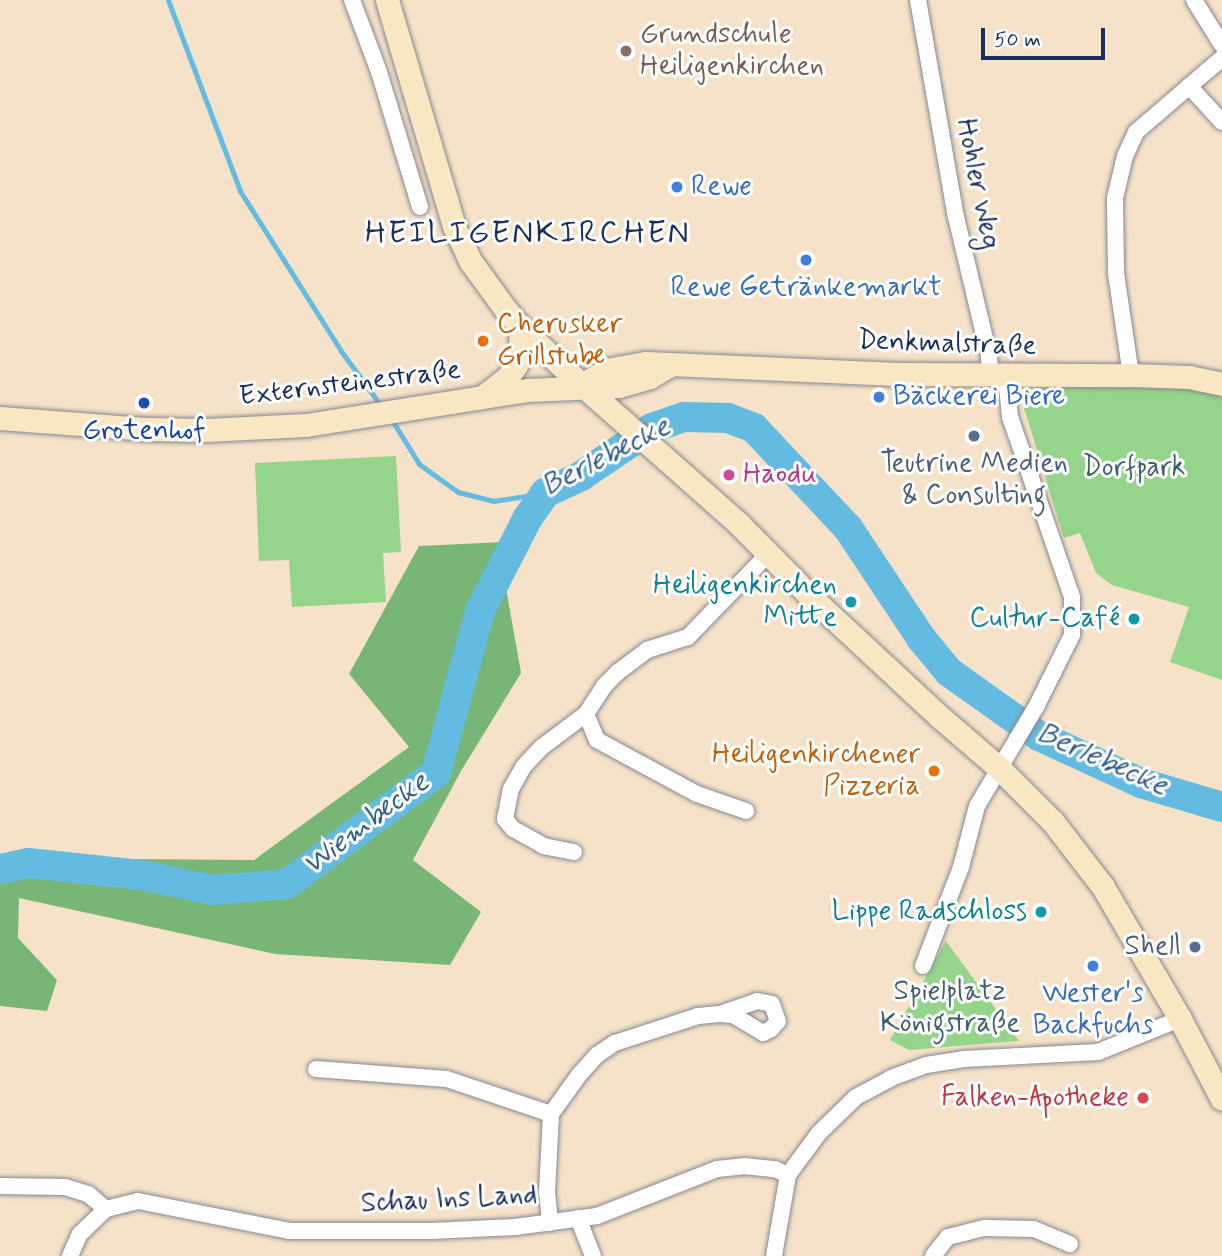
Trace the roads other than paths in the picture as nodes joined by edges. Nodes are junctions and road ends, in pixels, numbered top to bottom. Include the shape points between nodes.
1 (352, 0) edge
2 (387, 0) edge
3 (918, 0) edge
4 (1194, 0) edge
5 (1222, 45) edge
6 (1222, 58) edge
7 (1189, 86) junction
8 (1222, 122) edge
9 (420, 207) dead end
10 (521, 328) junction
11 (1131, 375) junction
12 (998, 376) junction
13 (1222, 384) edge
14 (582, 385) junction
15 (482, 397) junction
16 (0, 418) edge
17 (769, 553) junction
18 (586, 714) junction
19 (999, 768) junction
20 (746, 811) dead end
21 (574, 852) dead end
22 (923, 966) dead end
23 (720, 1014) junction
24 (1180, 1019) junction
25 (316, 1069) dead end
26 (1222, 1099) edge
27 (551, 1114) junction
28 (788, 1175) junction
29 (0, 1186) edge
30 (106, 1209) junction
31 (578, 1219) junction
32 (551, 1223) junction
33 (1070, 1244) dead end
34 (70, 1256) edge
35 (593, 1256) edge
36 (774, 1256) edge
37 (933, 1256) edge

1 - 9 street
2 - 10 main road via 454,226 471,262
3 - 12 street, Hohler Weg via 956,217 989,356
4 - 5 street
6 - 7 street
7 - 8 street
7 - 11 street via 1130,140 1117,184 1118,296
10 - 14 main road
10 - 15 main road via 516,365
11 - 12 main road, Denkmalstraße
11 - 13 main road, Denkmalstraße via 1189,377
12 - 14 main road, Denkmalstraße via 646,363 606,370
12 - 19 street, Hohler Weg via 1072,597 1073,622 1069,646
14 - 15 main road, Externsteinestraße
14 - 17 main road
15 - 16 main road, Externsteinestraße via 357,419 206,430 105,428
17 - 18 street via 688,637 647,650 618,672
17 - 19 main road via 835,620
18 - 20 street via 597,740 697,794
18 - 21 street via 524,766 504,811 505,819 524,836
19 - 22 street, Hohler Weg via 977,806 961,867
19 - 24 main road via 1053,822 1103,887
23 - 23 street via 766,1002 775,1008 778,1021 762,1032 733,1015
23 - 27 street via 698,1016 615,1043 597,1055
24 - 26 main road
24 - 28 street via 1098,1052 964,1059 926,1065 891,1078 856,1097 819,1133
25 - 27 street via 447,1079
27 - 32 street via 547,1192
28 - 31 street, Schau Ins Land via 744,1166 718,1169 597,1216
28 - 36 street
29 - 30 street via 65,1187 88,1194
30 - 32 street, Schau Ins Land via 138,1201 289,1231 431,1231
30 - 34 street via 80,1234
31 - 32 street, Schau Ins Land
31 - 35 street
33 - 37 street via 1034,1229 985,1228 948,1237

